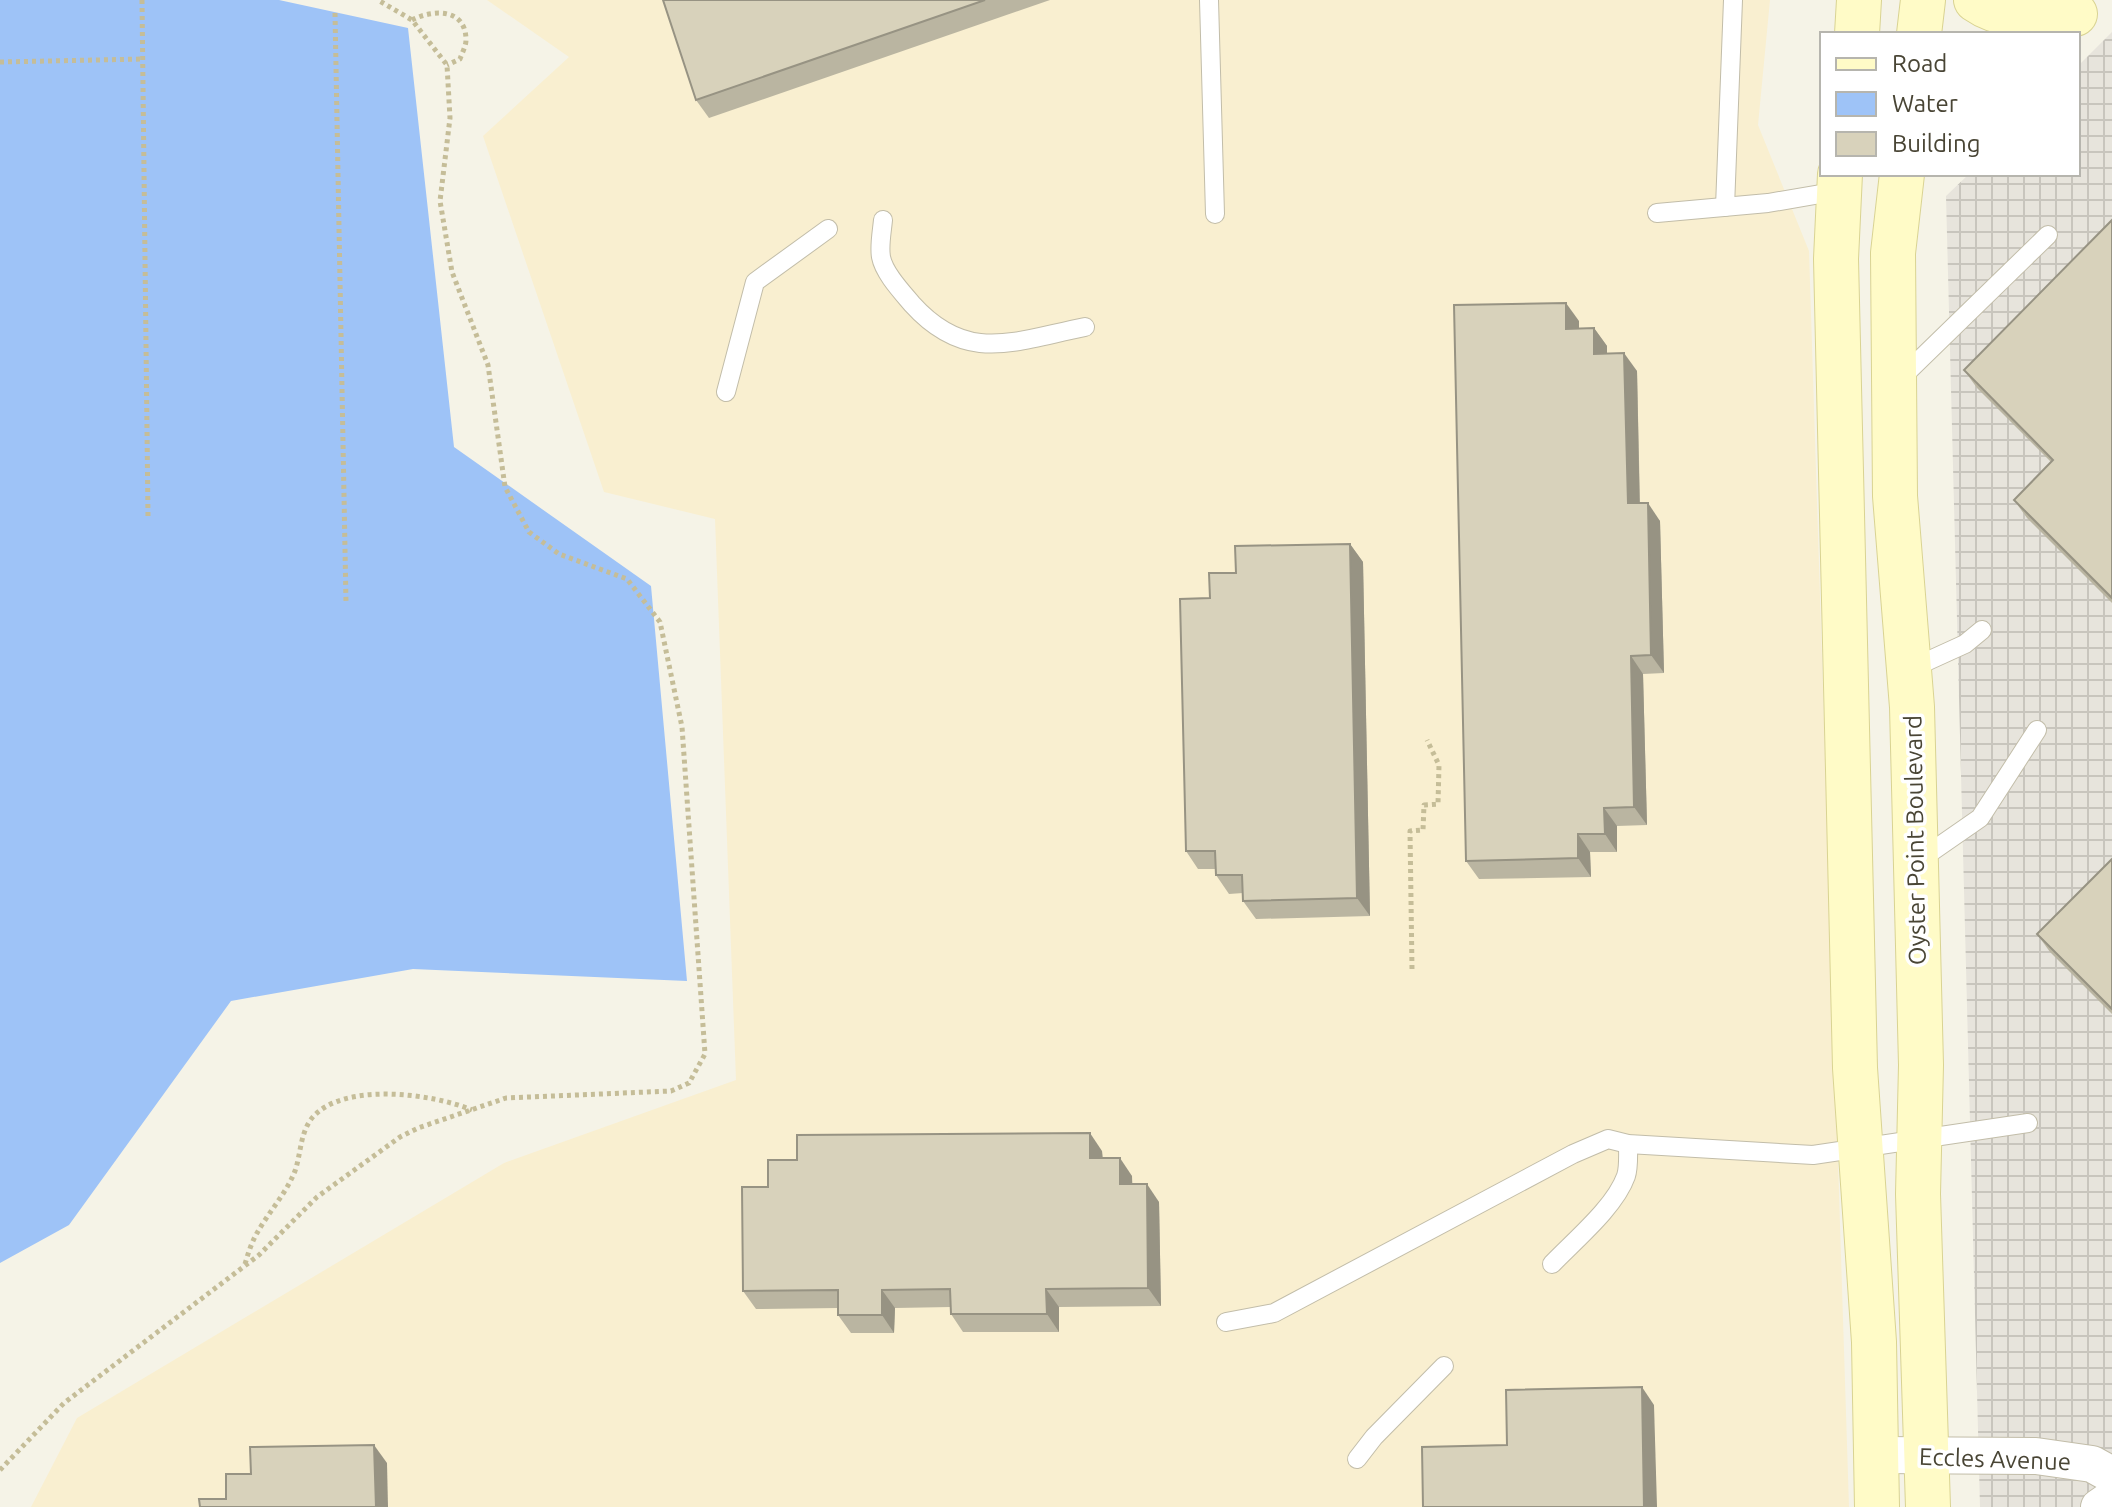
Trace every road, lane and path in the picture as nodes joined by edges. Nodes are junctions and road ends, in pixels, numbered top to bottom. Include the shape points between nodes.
1 (142, 0) edge
2 (378, 0) edge
3 (1209, 0) edge
4 (1733, 0) edge
5 (1859, 0) edge
6 (1923, 0) edge
7 (1976, 0) edge
8 (335, 13) dead end
9 (2073, 16) edge
10 (412, 20) junction
11 (1857, 32) edge
12 (1919, 32) edge
13 (143, 59) junction
14 (0, 62) edge
15 (447, 65) junction
16 (1887, 176) edge
17 (1903, 176) edge
18 (1839, 182) edge
19 (1725, 207) junction
20 (1657, 213) dead end
21 (1215, 214) dead end
22 (883, 220) dead end
23 (828, 229) dead end
24 (2048, 235) dead end
25 (1085, 327) dead end
26 (1895, 384) junction
27 (726, 392) dead end
28 (148, 516) dead end
29 (346, 603) dead end
30 (1982, 630) dead end
31 (1908, 670) junction
32 (2037, 730) dead end
33 (1427, 740) dead end
34 (1916, 863) junction
35 (1412, 969) dead end
36 (472, 1110) junction
37 (2028, 1123) dead end
38 (1920, 1137) junction
39 (1628, 1144) junction
40 (1862, 1148) junction
41 (1552, 1264) dead end
42 (244, 1265) junction
43 (1226, 1322) dead end
44 (1444, 1366) dead end
45 (1876, 1455) junction
46 (1927, 1455) junction
47 (1357, 1459) dead end
48 (0, 1470) edge
49 (2112, 1475) edge
50 (2112, 1498) edge
51 (1877, 1507) edge
52 (1928, 1507) edge
53 (2099, 1507) edge

1 - 13 path
2 - 10 path
3 - 21 lane
4 - 19 lane
5 - 11 street
6 - 12 street
7 - 9 street via 2007,14
8 - 29 path
10 - 15 path
10 - 15 path via 438,13 454,14 461,21 466,40 460,59
13 - 14 path
13 - 28 path
15 - 36 path via 450,118 440,201 452,272 488,365 505,487 529,532 559,554 627,579 660,622 682,727 705,1054 689,1083 671,1091 506,1098
16 - 18 street
17 - 26 street, Oyster Point Boulevard via 1893,253
18 - 19 lane via 1768,203
18 - 40 street via 1836,259 1855,1068
19 - 20 lane
22 - 25 lane via 881,259 931,325 967,343 999,344
23 - 27 lane via 755,282
24 - 26 lane
26 - 31 street, Oyster Point Boulevard via 1895,496
30 - 31 lane via 1965,644
31 - 34 street, Oyster Point Boulevard
32 - 34 lane via 1980,818
33 - 35 path via 1439,765 1438,804 1424,805 1423,830 1410,831
34 - 38 street, Oyster Point Boulevard
36 - 42 path via 418,1128 388,1145 317,1197
36 - 42 path via 452,1101 400,1094 371,1095 326,1107 311,1119 295,1171 254,1238
37 - 38 lane
38 - 40 lane
38 - 46 street, Oyster Point Boulevard
39 - 40 lane via 1813,1155
39 - 41 lane via 1626,1175 1616,1192
39 - 43 lane via 1608,1139 1585,1149 1274,1313
40 - 45 street
42 - 48 path via 64,1403
44 - 47 lane
45 - 46 street, Eccles Avenue
45 - 51 street
46 - 49 street, Eccles Avenue via 2036,1456 2092,1464
46 - 52 street, Oyster Point Boulevard
50 - 53 street

